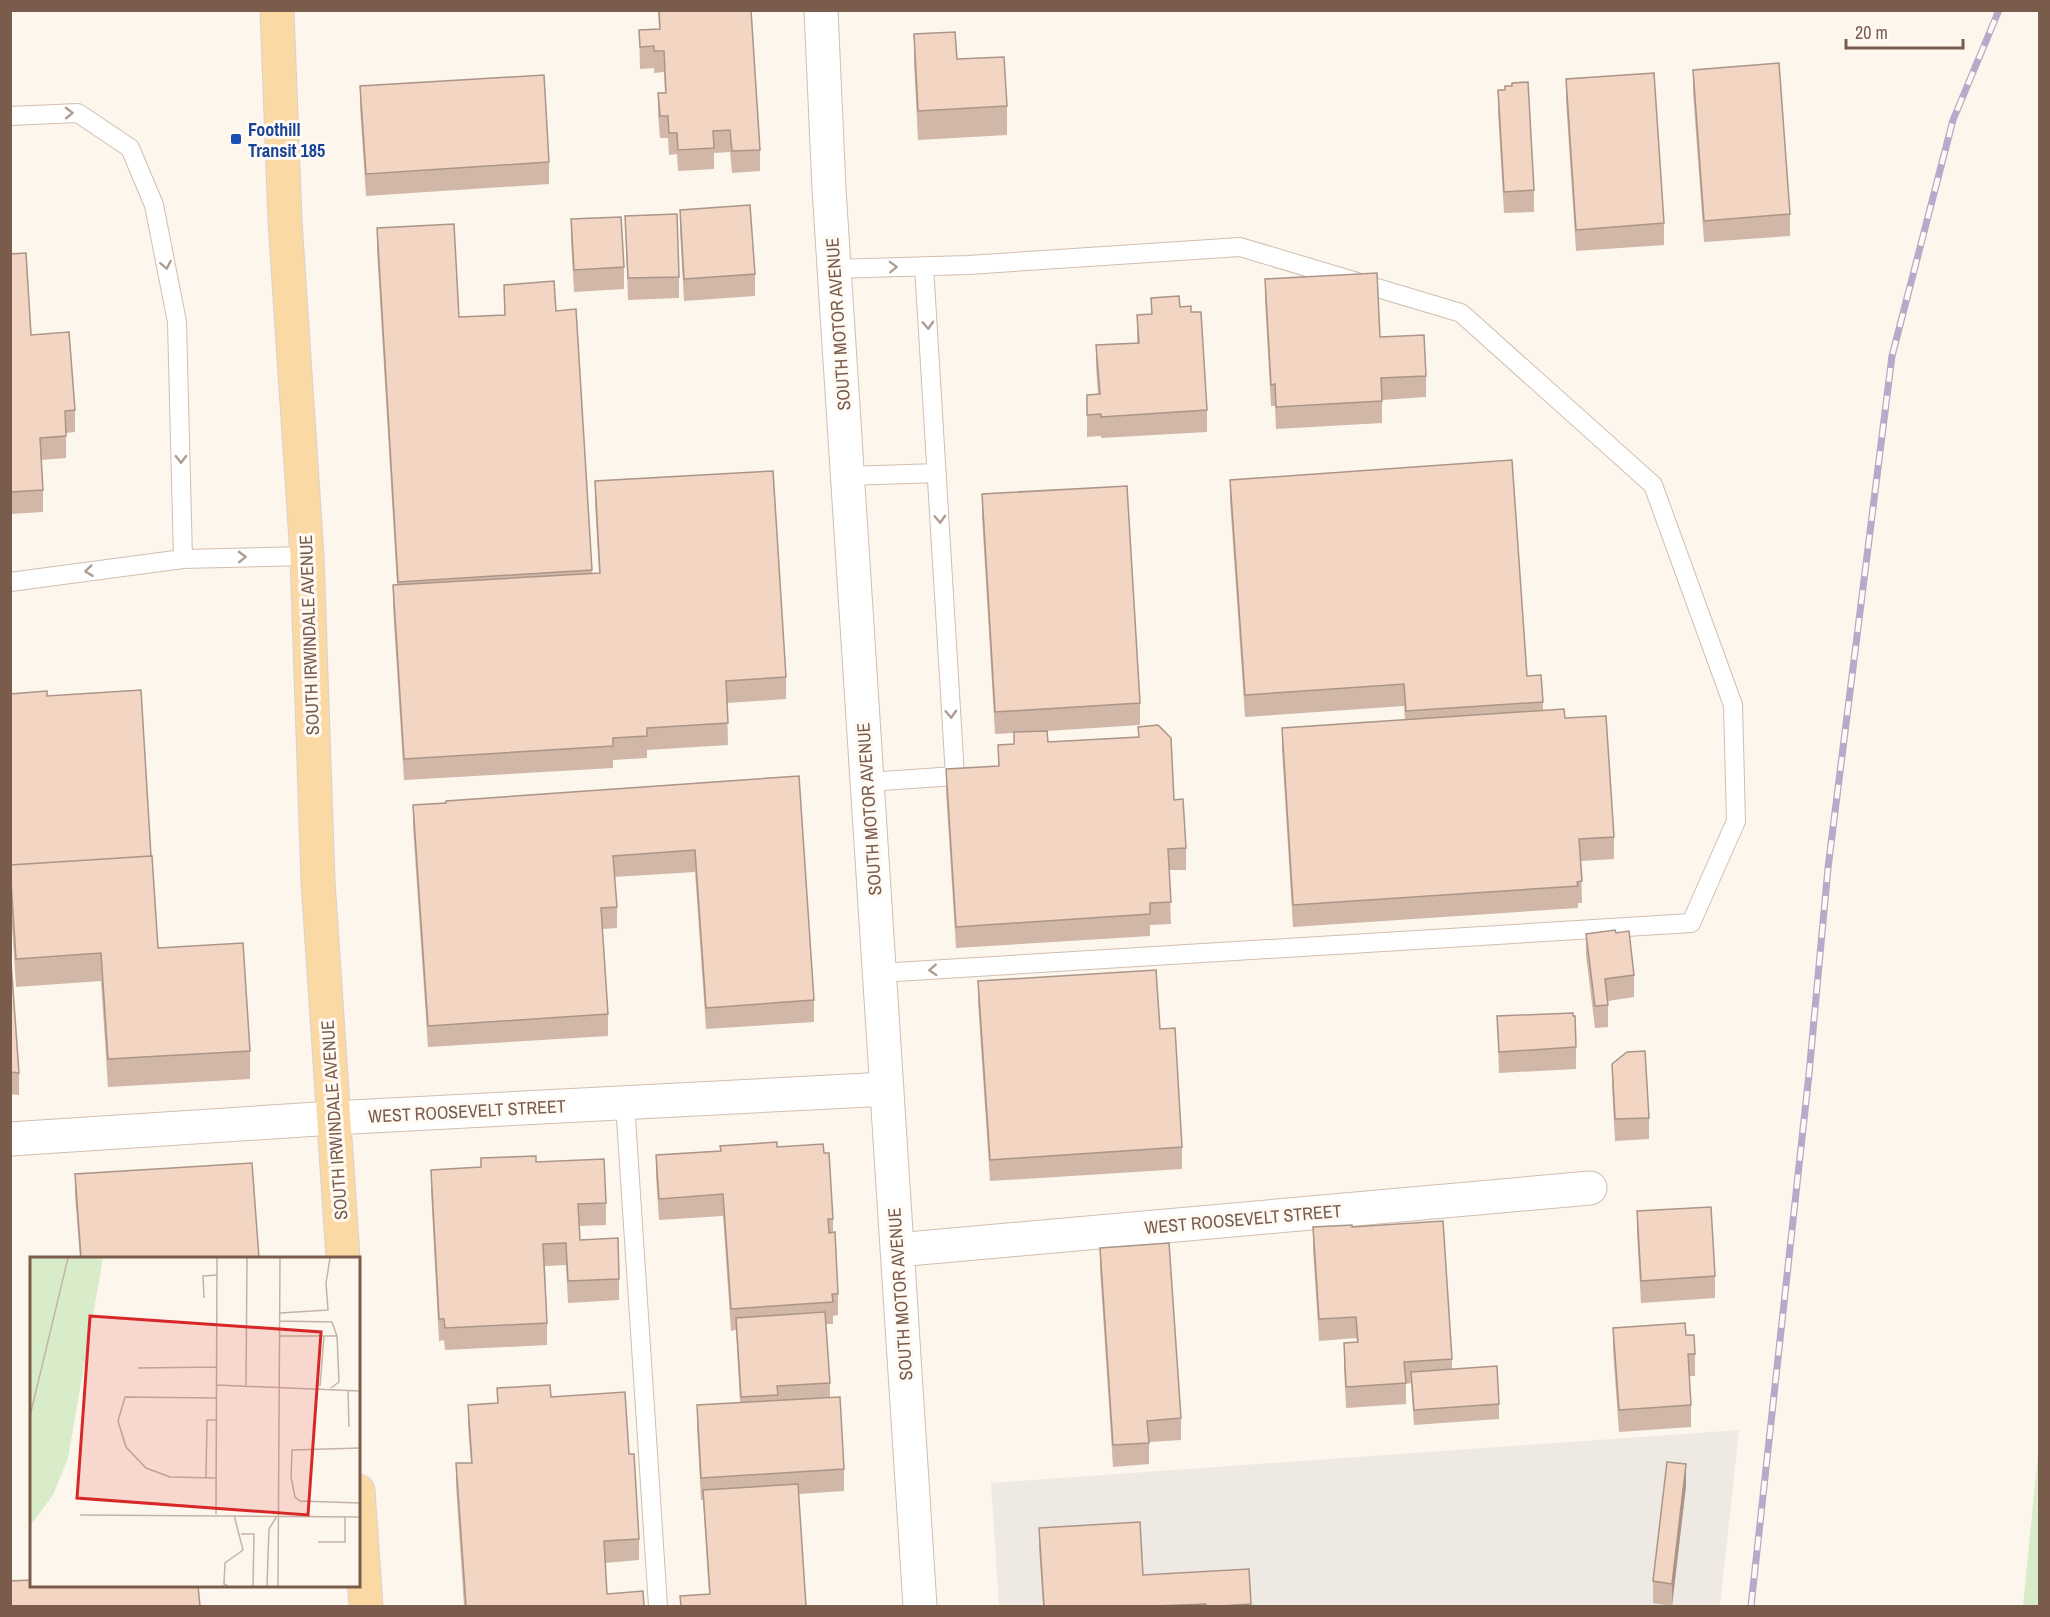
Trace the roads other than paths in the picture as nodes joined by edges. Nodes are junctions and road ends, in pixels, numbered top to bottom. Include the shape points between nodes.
1 (277, 10) edge
2 (821, 10) edge
3 (10, 116) edge
4 (924, 266) junction
5 (834, 269) junction
6 (937, 473) junction
7 (848, 476) junction
8 (307, 556) junction
9 (183, 559) junction
10 (10, 582) edge
11 (868, 782) junction
12 (879, 973) junction
13 (887, 1089) junction
14 (625, 1102) junction
15 (333, 1118) junction
16 (10, 1138) edge
17 (1590, 1188) dead end
18 (897, 1250) junction
19 (343, 1257) edge
20 (360, 1537) edge
21 (361, 1560) edge
22 (366, 1606) edge
23 (658, 1606) edge
24 (920, 1606) edge

1 - 8 main road, SOUTH IRWINDALE AVENUE via 285,221
2 - 5 street, SOUTH MOTOR AVENUE
3 -> 9 lane via 78,112 130,148 154,205 177,322
5 -> 4 lane
4 -> 6 lane
4 -> 12 lane via 1240,248 1461,312 1653,485 1732,705 1736,821 1690,923
5 - 7 street, SOUTH MOTOR AVENUE
6 - 7 lane
6 -> 11 lane via 955,776
7 - 11 street, SOUTH MOTOR AVENUE
9 -> 8 lane
8 - 15 main road, SOUTH IRWINDALE AVENUE via 318,880
9 -> 10 lane
11 - 12 street, SOUTH MOTOR AVENUE
12 - 13 street, SOUTH MOTOR AVENUE
13 - 14 street, WEST ROOSEVELT STREET
13 - 18 street, SOUTH MOTOR AVENUE
14 - 15 street, WEST ROOSEVELT STREET
14 - 23 lane
15 - 16 street, WEST ROOSEVELT STREET
15 - 19 main road, SOUTH IRWINDALE AVENUE
17 - 18 street, WEST ROOSEVELT STREET
18 - 24 street, SOUTH MOTOR AVENUE
20 - 21 main road
21 - 22 main road

